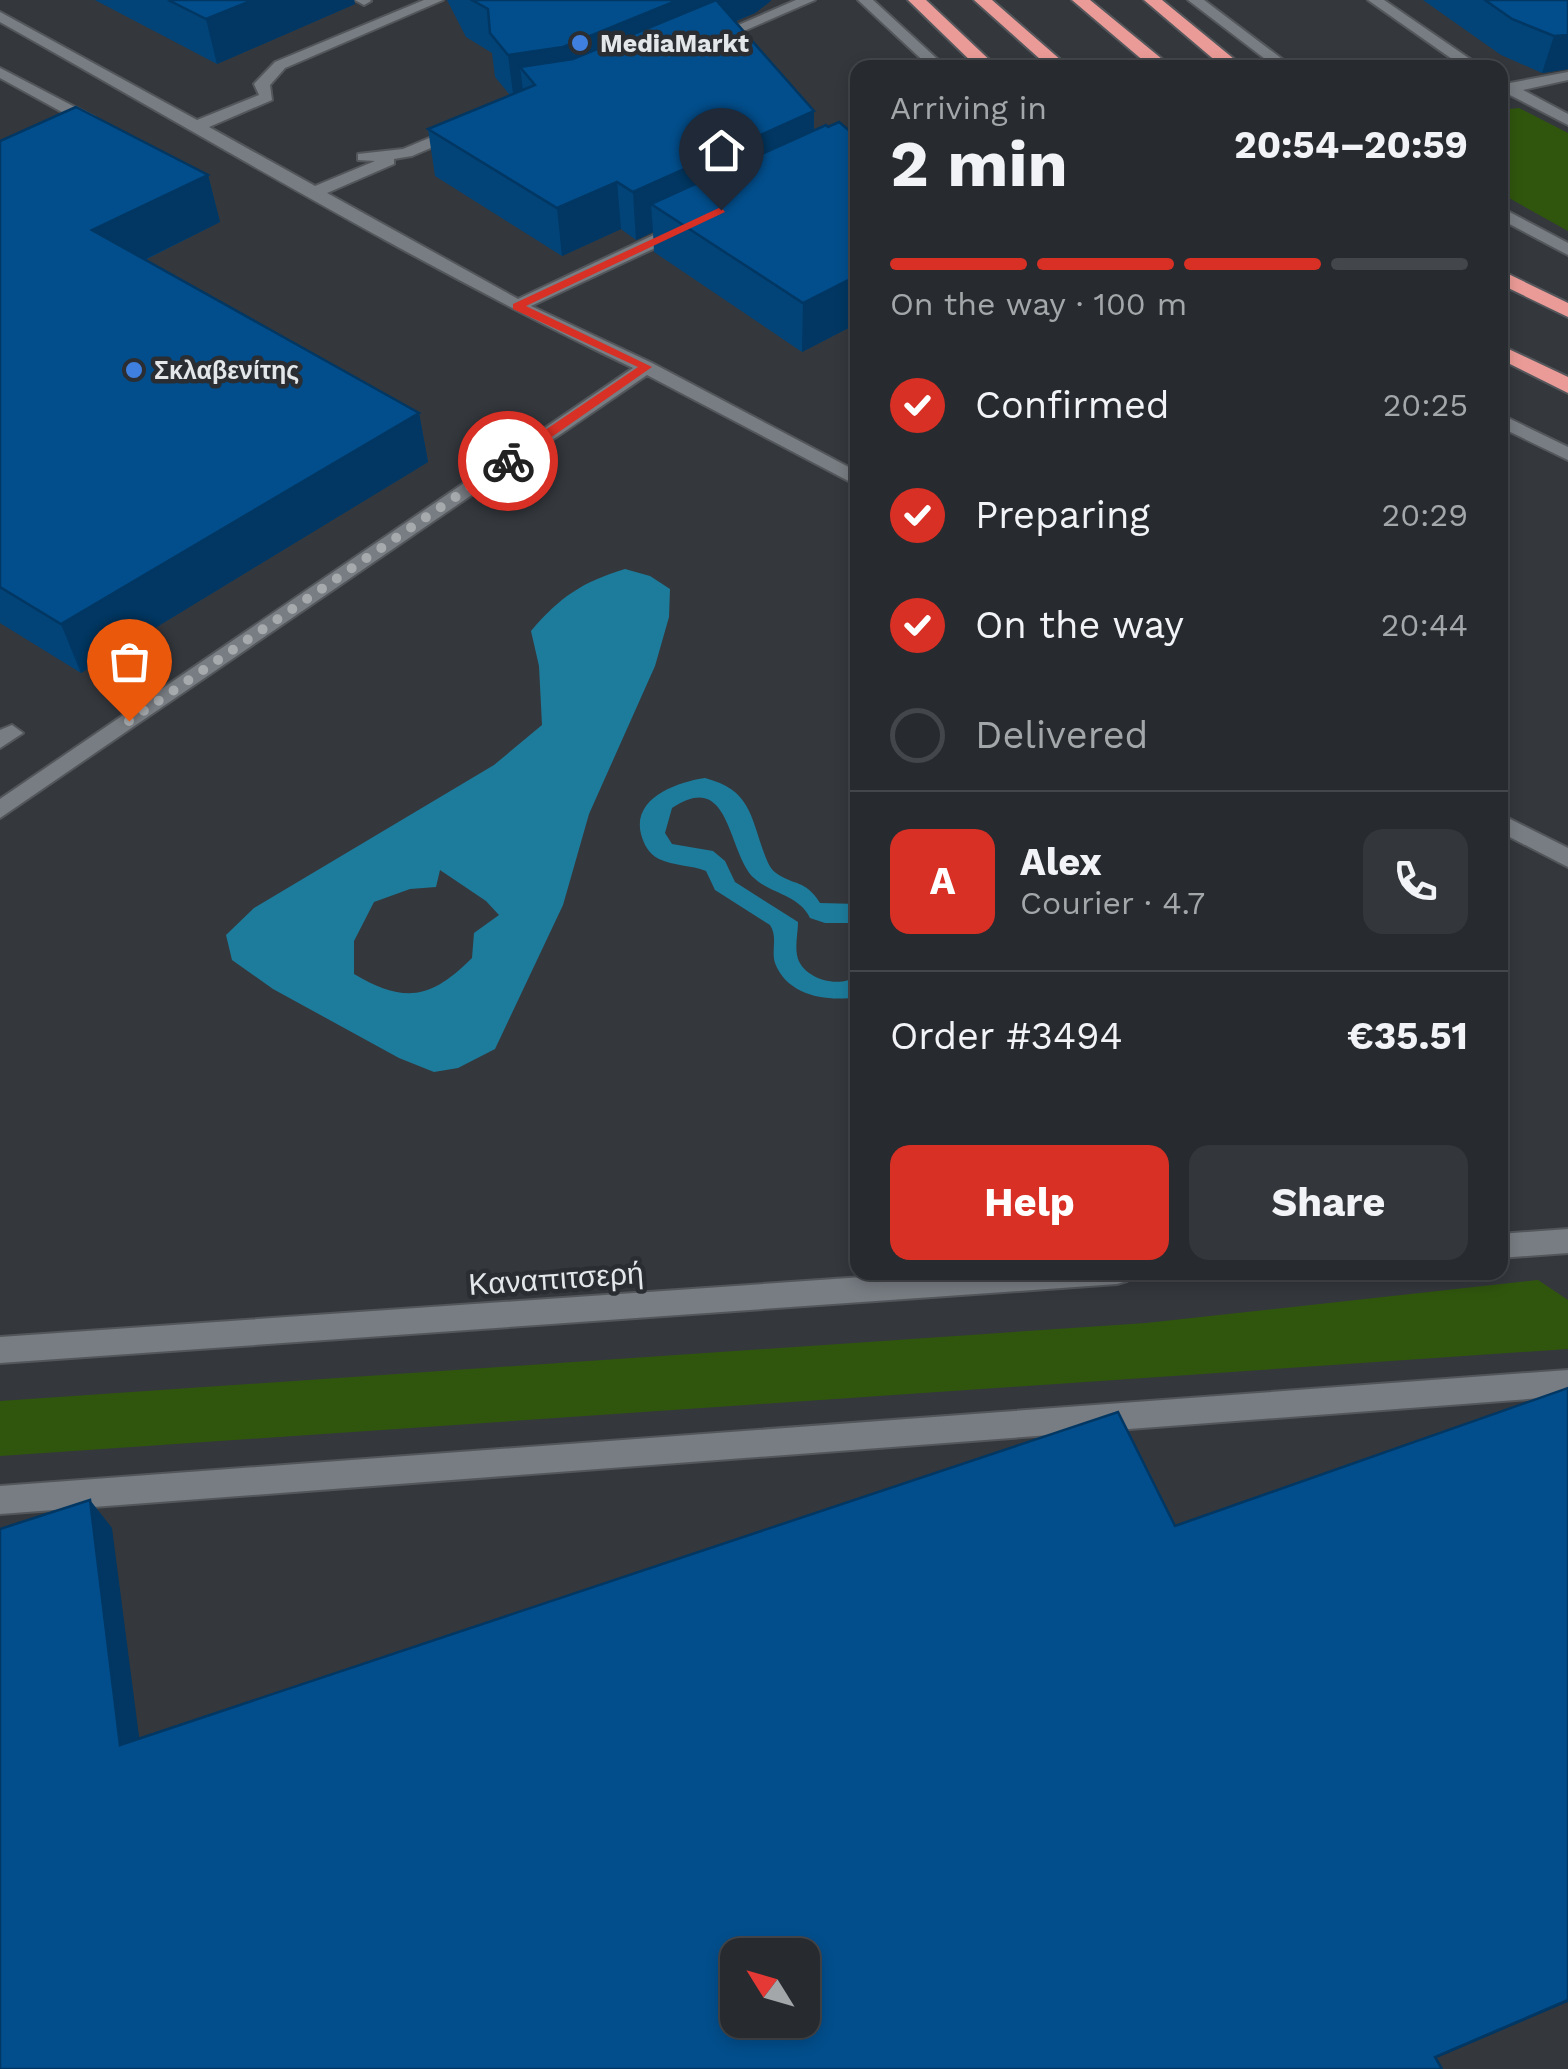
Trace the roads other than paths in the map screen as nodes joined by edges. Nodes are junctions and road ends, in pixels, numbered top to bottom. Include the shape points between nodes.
1 (436, 0) edge
2 (865, 0) edge
3 (916, 0) edge
4 (982, 0) edge
5 (1080, 0) edge
6 (1152, 0) edge
7 (1195, 0) edge
8 (1374, 0) edge
9 (799, 2) edge
10 (0, 16) edge
11 (692, 48) edge
12 (931, 60) edge
13 (980, 60) edge
14 (1052, 60) edge
15 (1154, 60) edge
16 (1226, 60) edge
17 (1276, 60) edge
18 (1464, 60) edge
19 (0, 72) edge
20 (1568, 76) edge
21 (1508, 86) edge
22 (1508, 90) edge
23 (1568, 120) edge
24 (480, 122) edge
25 (194, 127) junction
26 (85, 144) edge
27 (406, 153) junction
28 (364, 157) dead end
29 (312, 193) junction
30 (1508, 216) edge
31 (696, 222) edge
32 (1568, 250) edge
33 (1508, 279) edge
34 (517, 306) junction
35 (1568, 312) edge
36 (1508, 358) edge
37 (646, 367) junction
38 (1564, 384) edge
39 (1508, 424) edge
40 (1568, 454) edge
41 (850, 476) edge
42 (0, 810) edge
43 (1508, 826) edge
44 (1568, 858) edge
45 (1568, 1241) edge
46 (1508, 1245) edge
47 (1002, 1280) edge
48 (0, 1350) edge
49 (1568, 1383) edge
50 (0, 1500) edge

1 - 25 street via 280,65 262,84 267,96
2 - 12 street
3 - 13 highway
4 - 14 highway
5 - 15 highway
6 - 16 highway
7 - 17 street
8 - 18 street
9 - 11 street
10 - 25 street
19 - 26 street via 89,120 94,127
20 - 21 street
22 - 23 street
24 - 27 street
25 - 29 street
27 - 28 street
27 - 29 street
29 - 34 street
30 - 32 street
31 - 34 street
33 - 35 highway
34 - 37 street
36 - 38 highway
37 - 41 street
37 - 42 street
39 - 40 street
43 - 44 street
45 - 46 street
47 - 48 street, Καναπιτσερή
49 - 50 street

